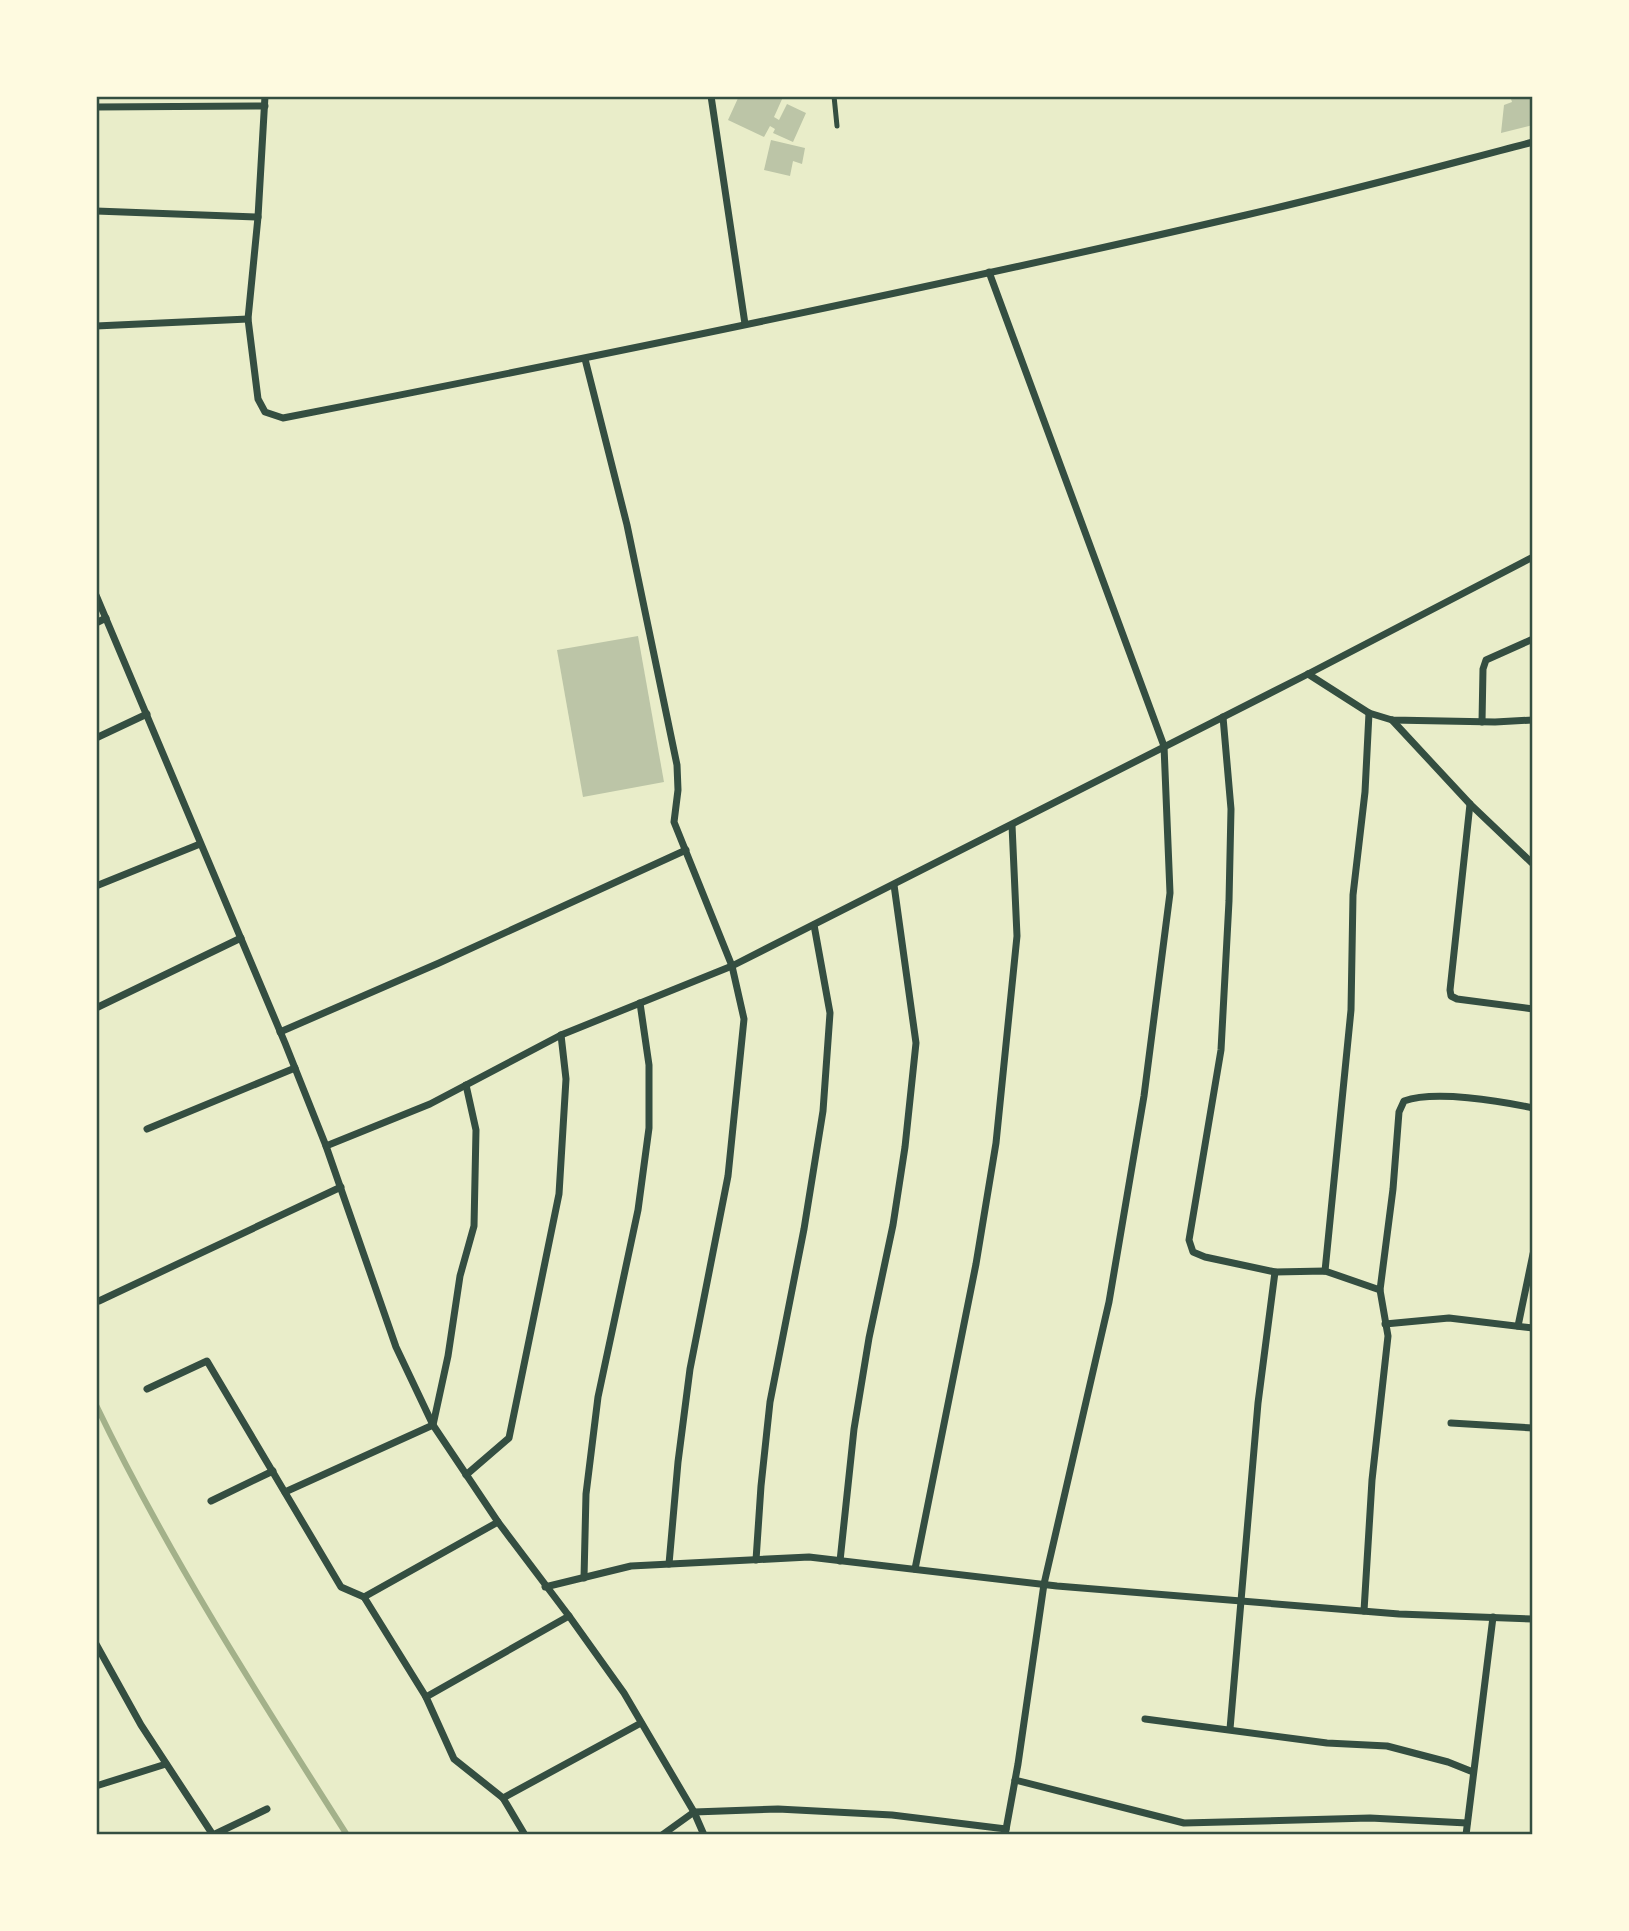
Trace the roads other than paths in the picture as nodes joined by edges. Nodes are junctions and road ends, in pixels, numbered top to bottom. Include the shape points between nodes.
1 (265, 96) edge
2 (711, 96) edge
3 (835, 96) edge
4 (265, 106) junction
5 (96, 107) edge
6 (837, 126) dead end
7 (1533, 142) edge
8 (96, 211) edge
9 (258, 217) junction
10 (989, 272) junction
11 (248, 319) junction
12 (745, 324) junction
13 (96, 326) edge
14 (585, 359) junction
15 (1533, 556) edge
16 (96, 595) edge
17 (106, 618) junction
18 (96, 623) edge
19 (1533, 639) edge
20 (1308, 674) junction
21 (1369, 713) junction
22 (146, 714) junction
23 (1223, 717) junction
24 (1392, 720) junction
25 (1533, 720) edge
26 (1482, 722) junction
27 (96, 738) edge
28 (1164, 746) junction
29 (1470, 804) junction
30 (1012, 825) junction
31 (200, 844) junction
32 (686, 850) junction
33 (1533, 864) edge
34 (894, 885) junction
35 (96, 886) edge
36 (814, 925) junction
37 (241, 938) junction
38 (732, 966) junction
39 (640, 1003) junction
40 (96, 1008) edge
41 (1533, 1010) edge
42 (281, 1032) junction
43 (561, 1035) junction
44 (295, 1068) junction
45 (466, 1085) junction
46 (1533, 1108) edge
47 (147, 1129) dead end
48 (326, 1146) junction
49 (341, 1187) junction
50 (1533, 1254) edge
51 (1325, 1271) junction
52 (1275, 1272) junction
53 (1380, 1290) junction
54 (99, 1301) dead end
55 (1385, 1324) junction
56 (1518, 1326) junction
57 (1533, 1328) edge
58 (146, 1389) dead end
59 (1451, 1423) dead end
60 (433, 1425) junction
61 (1533, 1428) edge
62 (273, 1471) junction
63 (466, 1475) junction
64 (285, 1492) junction
65 (211, 1501) dead end
66 (498, 1522) junction
67 (756, 1560) junction
68 (840, 1561) junction
69 (669, 1564) junction
70 (915, 1569) junction
71 (584, 1578) junction
72 (1044, 1584) junction
73 (545, 1587) junction
74 (364, 1597) junction
75 (1240, 1601) junction
76 (1364, 1611) junction
77 (569, 1616) junction
78 (1493, 1617) junction
79 (1533, 1619) edge
80 (96, 1644) edge
81 (426, 1697) junction
82 (1145, 1719) dead end
83 (641, 1723) junction
84 (1230, 1729) junction
85 (166, 1764) junction
86 (1474, 1772) junction
87 (1015, 1780) junction
88 (96, 1786) edge
89 (503, 1798) junction
90 (267, 1809) dead end
91 (694, 1812) junction
92 (1468, 1823) junction
93 (1005, 1832) edge
94 (213, 1835) edge
95 (525, 1835) edge
96 (662, 1835) edge
97 (704, 1835) edge
98 (1466, 1835) edge

1 - 4 street
2 - 12 street
3 - 6 lane
4 - 5 street
4 - 9 street
7 - 10 street via 1247,215
8 - 9 street
9 - 11 street
10 - 12 street
10 - 28 street
11 - 13 street
11 - 14 street via 258,399 265,412 283,418
12 - 14 street
14 - 32 street via 677,765 674,822
15 - 20 street
16 - 17 street
17 - 18 street
17 - 22 street
19 - 26 street via 1486,660
20 - 21 street
20 - 23 street
21 - 24 street
21 - 51 street via 1353,895 1351,1010
22 - 27 street
22 - 31 street
23 - 28 street
23 - 52 street via 1231,809 1222,1050 1189,1240 1193,1252 1205,1257
24 - 26 street
24 - 29 street
25 - 26 street
28 - 30 street
28 - 72 street via 1170,893 1144,1096 1109,1302
29 - 33 street
29 - 41 street via 1451,996
30 - 34 street
30 - 70 street via 1017,936 996,1143
31 - 35 street
31 - 37 street
32 - 38 street
32 - 42 street
34 - 36 street
34 - 68 street via 916,1043 895,1212 854,1429
36 - 38 street
36 - 67 street via 830,1013 823,1111 770,1402
37 - 40 street
37 - 42 street
38 - 39 street
38 - 69 street via 744,1019 729,1176 691,1369
39 - 43 street
39 - 71 street via 649,1065 649,1128 638,1210 598,1397 586,1494
42 - 44 street
43 - 45 street
43 - 63 street via 566,1079 559,1194 509,1437
44 - 47 street
44 - 48 street
45 - 48 street
45 - 60 street via 475,1130 474,1226 460,1276
46 - 53 street via 1469,1098 1415,1097 1405,1101 1399,1112
48 - 49 street
49 - 54 street
49 - 60 street via 396,1347
50 - 56 street
51 - 52 street
51 - 53 street
52 - 75 street
53 - 55 street
55 - 56 street via 1449,1318
55 - 76 street via 1388,1336
56 - 57 street
58 - 62 street via 207,1361
59 - 61 street
60 - 63 street
60 - 64 street
62 - 64 street
62 - 65 street
63 - 66 street
64 - 74 street via 341,1587
66 - 73 street
66 - 74 street
67 - 68 street via 808,1557
67 - 69 street
68 - 70 street
69 - 71 street via 631,1566
70 - 72 street
71 - 73 street
72 - 75 street
72 - 87 street
73 - 77 street
74 - 81 street
75 - 76 street
75 - 84 street
76 - 78 street
77 - 81 street
77 - 83 street
78 - 79 street
78 - 86 street
80 - 85 street
81 - 89 street via 454,1759
82 - 84 street
83 - 89 street
83 - 91 street
84 - 86 street via 1387,1746
85 - 88 street
85 - 94 street
86 - 92 street
87 - 92 street via 1184,1823 1370,1818
87 - 93 street
89 - 95 street
90 - 94 street
91 - 93 street via 778,1809 892,1815
91 - 96 street
91 - 97 street
92 - 98 street

